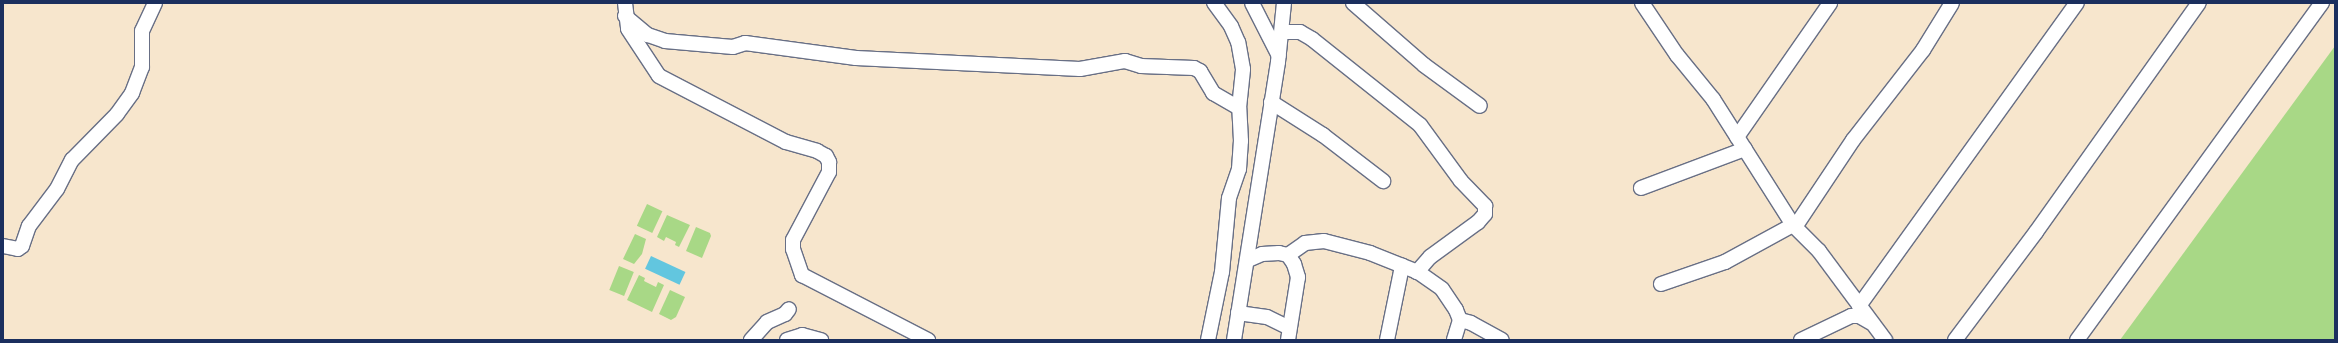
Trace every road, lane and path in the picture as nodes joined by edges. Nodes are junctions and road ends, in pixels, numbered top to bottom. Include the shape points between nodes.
1 (155, 3) edge
2 (1214, 3) edge
3 (1252, 3) edge
4 (1284, 3) edge
5 (1353, 3) edge
6 (1642, 3) edge
7 (1830, 3) edge
8 (1952, 3) edge
9 (2077, 3) edge
10 (2199, 3) edge
11 (2322, 3) edge
12 (625, 9) edge
13 (1282, 32) junction
14 (1279, 56) junction
15 (1272, 102) junction
16 (1480, 106) dead end
17 (1239, 108) junction
18 (1737, 137) junction
19 (1745, 149) junction
20 (1383, 180) dead end
21 (1641, 188) dead end
22 (1794, 226) junction
23 (3, 246) edge
24 (1288, 255) junction
25 (1248, 260) junction
26 (1402, 266) junction
27 (1417, 272) junction
28 (1661, 284) dead end
29 (1859, 306) junction
30 (789, 309) dead end
31 (1238, 313) junction
32 (1460, 320) junction
33 (1871, 323) junction
34 (1289, 334) edge
35 (751, 340) edge
36 (787, 340) edge
37 (821, 340) edge
38 (928, 340) edge
39 (1208, 340) edge
40 (1234, 340) edge
41 (1387, 340) edge
42 (1454, 340) edge
43 (1502, 340) edge
44 (1801, 340) edge
45 (1885, 340) edge
46 (1955, 340) edge
47 (2077, 340) edge

1 - 23 street via 142,31 142,67 132,93 117,114 72,160 57,189 29,226 22,246 18,249
2 - 17 street via 1231,26 1238,42 1242,69
3 - 14 street
4 - 13 street
5 - 16 street via 1424,65
6 - 18 street via 1677,54 1713,99
7 - 18 street
8 - 22 street via 1922,50 1852,140
9 - 29 street
10 - 46 street via 2036,232
11 - 47 street
12 - 17 street via 648,35 665,41 733,47 745,43 864,58 1080,69 1125,60 1141,66 1194,68 1200,71 1213,93
12 - 38 street via 628,29 659,76 786,142 817,150 826,156 829,162 828,172 793,240 793,249 802,275
13 - 14 street
13 - 27 street via 1300,32 1312,39 1420,125 1461,180 1485,206 1484,214 1478,222 1430,256
14 - 15 street
15 - 20 street via 1323,135
15 - 25 street
17 - 39 street via 1241,141 1238,169 1229,198 1222,272
18 - 19 street
19 - 21 street
19 - 22 street
22 - 28 street via 1725,262
22 - 29 street via 1819,251
24 - 25 street via 1269,253
24 - 26 street via 1305,243 1324,241 1370,253
24 - 34 street via 1298,277
25 - 31 street
26 - 27 street
26 - 41 street
27 - 32 street via 1442,289 1452,302
29 - 33 street
30 - 35 street via 786,314 767,322
31 - 34 street via 1267,317
31 - 40 street
32 - 42 street
32 - 43 street via 1471,323
33 - 44 street via 1859,316 1851,316
33 - 45 street
36 - 37 street via 802,335

